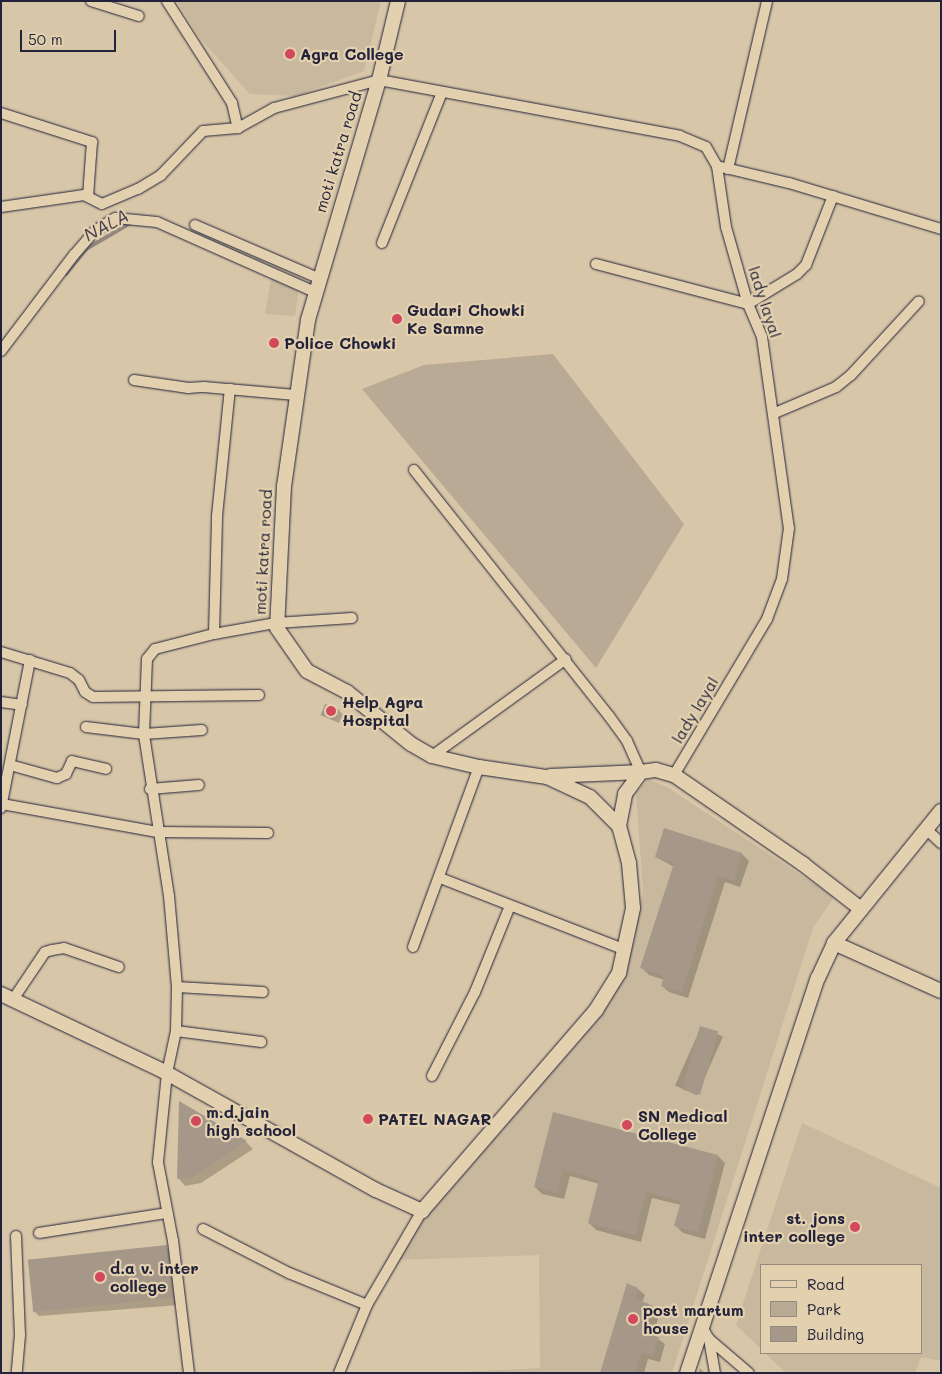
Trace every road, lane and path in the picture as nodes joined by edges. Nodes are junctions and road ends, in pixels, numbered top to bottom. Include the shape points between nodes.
1 (91, 1) edge
2 (167, 1) edge
3 (398, 1) edge
4 (767, 2) edge
5 (139, 16) dead end
6 (379, 80) junction
7 (442, 92) junction
8 (1, 113) edge
9 (238, 128) junction
10 (717, 166) junction
11 (728, 169) junction
12 (88, 196) junction
13 (833, 196) junction
14 (112, 201) junction
15 (1, 207) edge
16 (115, 218) junction
17 (195, 225) dead end
18 (941, 229) edge
19 (382, 242) dead end
20 (596, 264) dead end
21 (318, 278) junction
22 (315, 292) junction
23 (919, 301) dead end
24 (748, 304) junction
25 (1, 351) edge
26 (134, 380) dead end
27 (230, 389) junction
28 (296, 395) junction
29 (775, 413) junction
30 (414, 470) dead end
31 (352, 618) dead end
32 (276, 623) junction
33 (214, 634) junction
34 (1, 652) edge
35 (566, 659) junction
36 (30, 660) junction
37 (259, 695) dead end
38 (144, 696) junction
39 (1, 702) edge
40 (22, 705) junction
41 (86, 727) dead end
42 (202, 730) dead end
43 (144, 734) junction
44 (432, 756) junction
45 (10, 765) junction
46 (479, 767) junction
47 (106, 769) dead end
48 (641, 772) junction
49 (674, 775) junction
50 (547, 776) junction
51 (199, 784) dead end
52 (150, 790) junction
53 (2, 800) edge
54 (941, 811) edge
55 (619, 826) junction
56 (926, 829) junction
57 (157, 832) junction
58 (268, 833) dead end
59 (941, 843) edge
60 (440, 878) junction
61 (510, 906) junction
62 (861, 909) junction
63 (834, 943) junction
64 (413, 947) dead end
65 (626, 950) junction
66 (119, 967) dead end
67 (177, 987) junction
68 (941, 991) edge
69 (263, 992) dead end
70 (7, 996) edge
71 (176, 1031) junction
72 (261, 1042) dead end
73 (167, 1073) junction
74 (432, 1076) dead end
75 (422, 1211) junction
76 (167, 1213) junction
77 (203, 1229) dead end
78 (39, 1233) dead end
79 (16, 1236) dead end
80 (367, 1305) junction
81 (702, 1327) junction
82 (710, 1339) junction
83 (17, 1373) edge
84 (189, 1373) edge
85 (339, 1373) edge
86 (686, 1373) edge
87 (715, 1373) edge
88 (749, 1373) edge

1 - 5 street
2 - 9 street via 232,103
3 - 6 street, moti katra road
4 - 11 street
6 - 7 street, lady layal
6 - 9 street via 274,108
6 - 21 street, moti katra road
7 - 10 street, lady layal via 688,138 706,146
7 - 19 street
8 - 12 street via 92,142
9 - 14 street via 197,134 161,175
10 - 11 street
10 - 24 street, lady layal via 723,211
11 - 13 street
12 - 14 street via 97,203
12 - 15 street
13 - 18 street
13 - 24 street via 806,265
14 - 16 street
16 - 22 street via 157,222
16 - 25 street via 96,230 74,255
17 - 21 street
20 - 24 street
21 - 22 street, moti katra road
22 - 28 street, moti katra road
23 - 29 street via 836,387
24 - 29 street, lady layal via 762,337
26 - 27 street via 188,388
27 - 28 street
27 - 33 street via 217,516
28 - 32 street, moti katra road via 284,486
29 - 49 street, lady layal via 789,528 782,579 767,619
30 - 35 street
31 - 32 street
32 - 33 street
32 - 44 street, moti katra road via 307,671 347,692 392,732
33 - 38 street via 155,649 147,659
34 - 36 street
35 - 44 street
35 - 48 street via 627,741
36 - 38 street via 76,677 85,692 93,697
36 - 40 street
37 - 38 street
38 - 43 street
39 - 40 street
40 - 45 street
41 - 43 street
42 - 43 street
43 - 52 street
44 - 46 street, moti katra road
45 - 47 street via 57,778 66,774 72,761
45 - 53 street
46 - 50 street, moti katra road
46 - 60 street
48 - 49 street via 656,770
48 - 50 street
48 - 55 street via 625,794
49 - 62 street via 803,864
50 - 55 street, moti katra road via 590,797
51 - 52 street
52 - 57 street
53 - 57 street
54 - 56 street
55 - 65 street via 629,863 632,899 632,926
56 - 59 street
56 - 62 street
57 - 58 street
57 - 67 street via 168,896
60 - 61 street
60 - 64 street
61 - 65 street
61 - 74 street via 475,992
62 - 63 street
63 - 68 street
63 - 81 street via 818,978
65 - 75 street via 619,973 596,1010
66 - 70 street via 64,948 52,950 46,952
67 - 69 street
67 - 71 street
70 - 73 street
71 - 72 street
71 - 73 street
73 - 75 street via 376,1190
73 - 76 street via 158,1162
75 - 80 street
76 - 78 street
76 - 84 street
77 - 80 street via 289,1272
79 - 83 street via 20,1335
80 - 85 street
81 - 82 street
81 - 86 street
82 - 87 street
82 - 88 street

